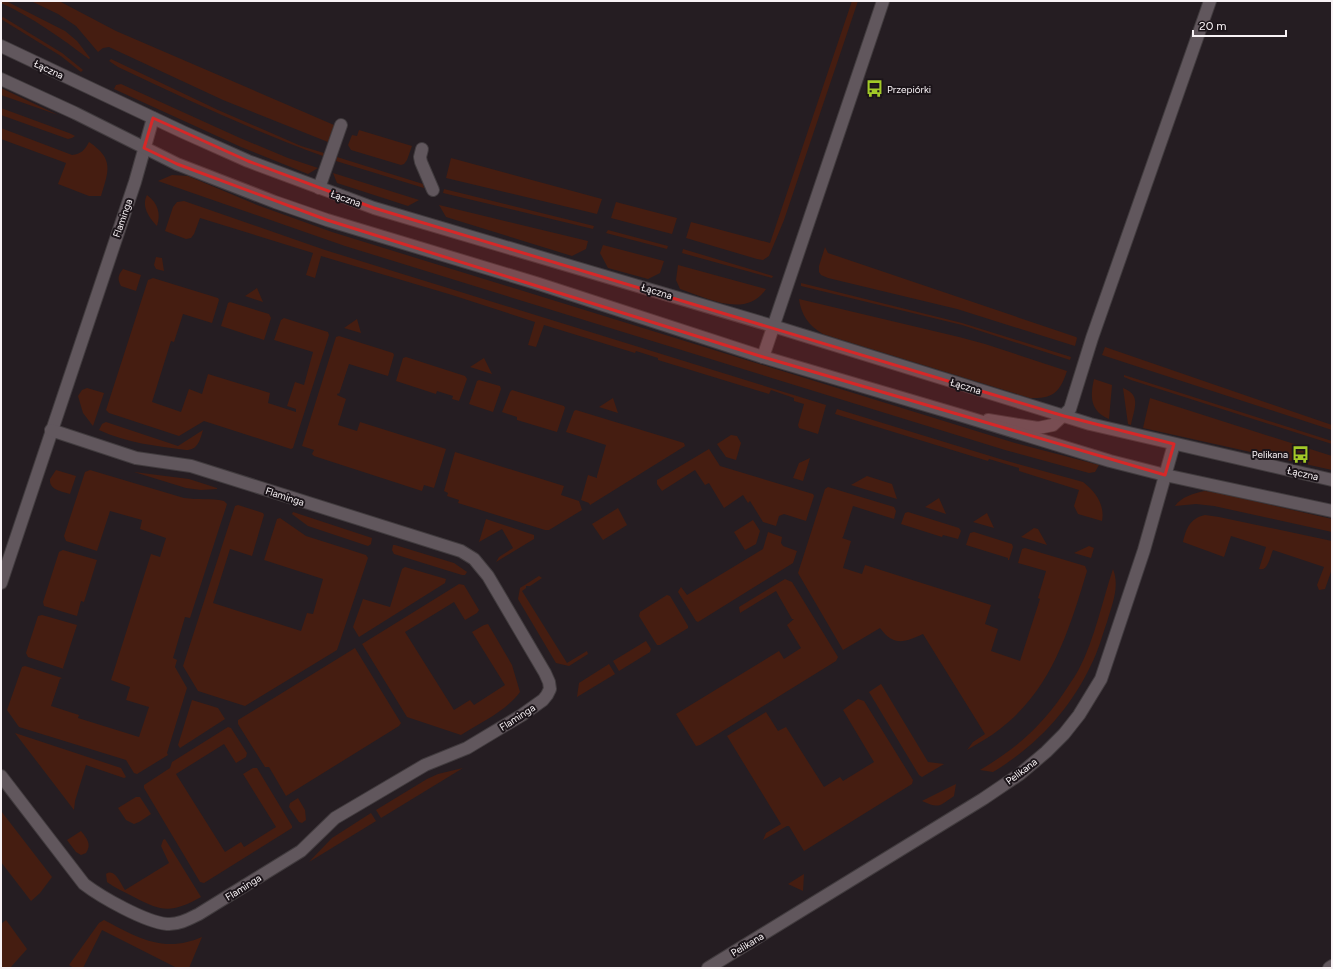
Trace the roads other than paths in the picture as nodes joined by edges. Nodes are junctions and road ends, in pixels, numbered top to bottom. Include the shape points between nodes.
1 (883, 1) edge
2 (1210, 2) edge
3 (1, 46) edge
4 (1, 79) edge
5 (153, 118) junction
6 (341, 125) dead end
7 (144, 148) junction
8 (422, 149) dead end
9 (319, 188) junction
10 (433, 190) dead end
11 (773, 326) junction
12 (763, 357) junction
13 (964, 416) junction
14 (1064, 416) junction
15 (51, 430) junction
16 (1174, 444) junction
17 (1165, 475) junction
18 (1332, 480) edge
19 (1332, 511) edge
20 (1, 583) edge
21 (1, 776) edge
22 (1332, 966) edge
23 (708, 968) edge
24 (1329, 968) edge

1 - 11 street
2 - 14 street via 1092,338 1070,409
3 - 5 street, Łączna
4 - 7 street
5 - 7 street, Flaminga
5 - 9 street, Łączna
6 - 9 street
7 - 12 street via 177,164 327,220 539,284
7 - 15 street, Flaminga via 135,182
8 - 10 street via 421,162
9 - 11 street, Łączna via 374,208
11 - 12 street
11 - 14 street, Łączna
12 - 13 street
13 - 14 street via 1038,428 1053,426
13 - 17 street via 1110,461
14 - 16 street, Łączna
15 - 20 street, Flaminga
15 - 21 street, Flaminga via 136,458 191,466 467,554 478,563 494,586 545,674 550,689 543,700 522,715 467,748 425,765 336,818 301,851 198,914 176,923 144,918 84,884
16 - 17 street, Pelikana
16 - 18 street, Łączna
17 - 19 street
17 - 23 street, Pelikana via 1144,550 1101,678 1079,715 1064,734 1020,774 983,799
22 - 24 street

